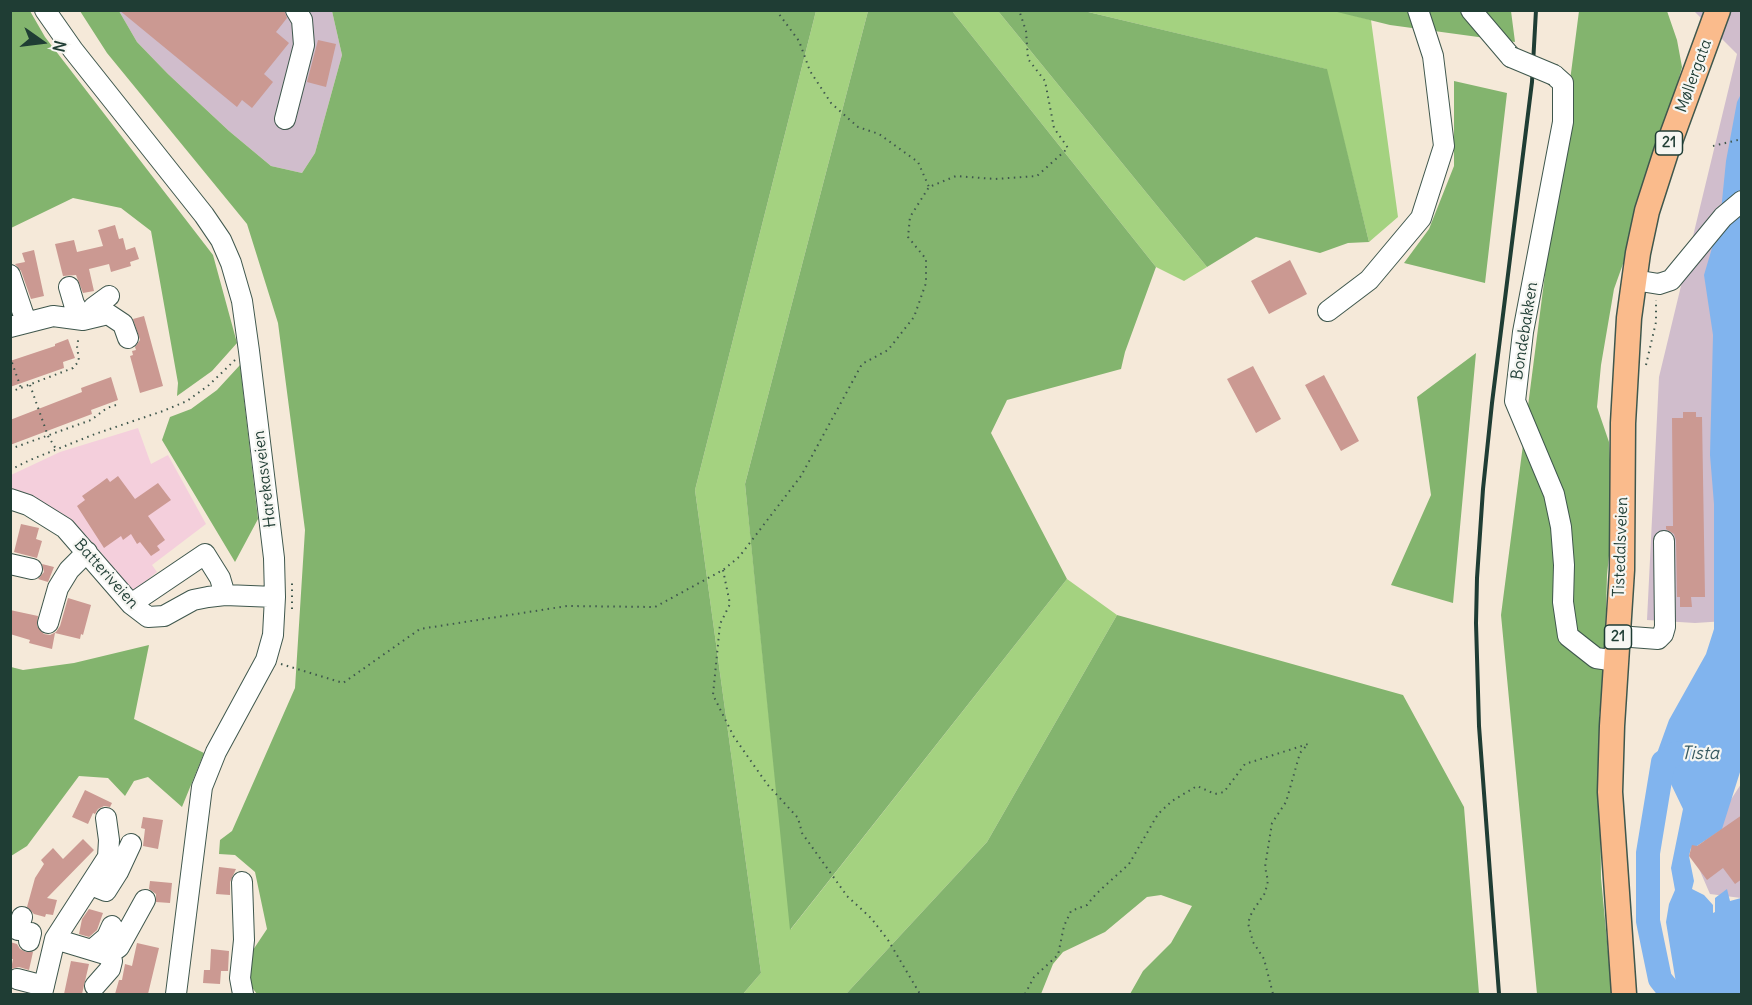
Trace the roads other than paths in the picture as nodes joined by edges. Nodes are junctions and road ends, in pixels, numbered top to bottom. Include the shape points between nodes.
1 (45, 10) edge
2 (296, 10) edge
3 (1418, 10) edge
4 (1471, 10) edge
5 (1718, 10) edge
6 (285, 119) dead end
7 (1742, 201) edge
8 (10, 274) edge
9 (1645, 282) junction
10 (69, 287) dead end
11 (109, 296) dead end
12 (1328, 311) dead end
13 (83, 320) junction
14 (15, 323) edge
15 (128, 338) dead end
16 (12, 505) edge
17 (1664, 542) dead end
18 (87, 552) junction
19 (10, 564) edge
20 (32, 569) dead end
21 (225, 595) junction
22 (275, 597) junction
23 (131, 604) junction
24 (48, 624) dead end
25 (1618, 636) junction
26 (1616, 661) junction
27 (105, 818) dead end
28 (131, 843) dead end
29 (95, 871) junction
30 (242, 882) dead end
31 (145, 900) dead end
32 (112, 926) dead end
33 (55, 939) junction
34 (109, 961) junction
35 (17, 979) dead end
36 (103, 988) dead end
37 (43, 990) edge
38 (176, 994) edge
39 (243, 994) edge
40 (1624, 994) edge

1 - 22 street, Harekasveien via 204,214 231,263 242,301 249,351 274,558
2 - 6 street via 302,20 304,45
3 - 12 street via 1433,56 1444,146 1421,218 1369,280
4 - 26 street, Bondebakken, bridge via 1511,57 1554,75 1563,83 1563,122 1522,332 1515,401 1554,494 1561,527 1568,636 1596,658
5 - 9 main road, Møllergata / 21 via 1647,211
7 - 9 street via 1711,231 1671,280
8 - 14 street
9 - 25 main road, Tistedalsveien / 21 via 1626,351
10 - 13 street
11 - 13 street
13 - 14 street via 53,316
13 - 15 street via 108,315 123,324
16 - 18 street, Batteriveien via 28,505 54,520
17 - 25 street via 1663,634 1658,639
18 - 23 street, Batteriveien
18 - 24 street via 58,588
19 - 20 street
21 - 22 street, Batteriveien
21 - 23 street, Batteriveien via 193,600 157,617 148,617
21 - 23 street via 205,554
22 - 38 street, Harekasveien via 273,635 266,660 216,752 202,787
25 - 26 main road, Tistedalsveien / 21
26 - 40 main road, Tistedalsveien / 21 via 1610,792
27 - 29 street via 108,857
28 - 29 street via 106,891
29 - 33 street
30 - 39 street
31 - 34 street
32 - 34 street via 107,937
33 - 34 street
33 - 37 street
34 - 36 street
35 - 37 street

